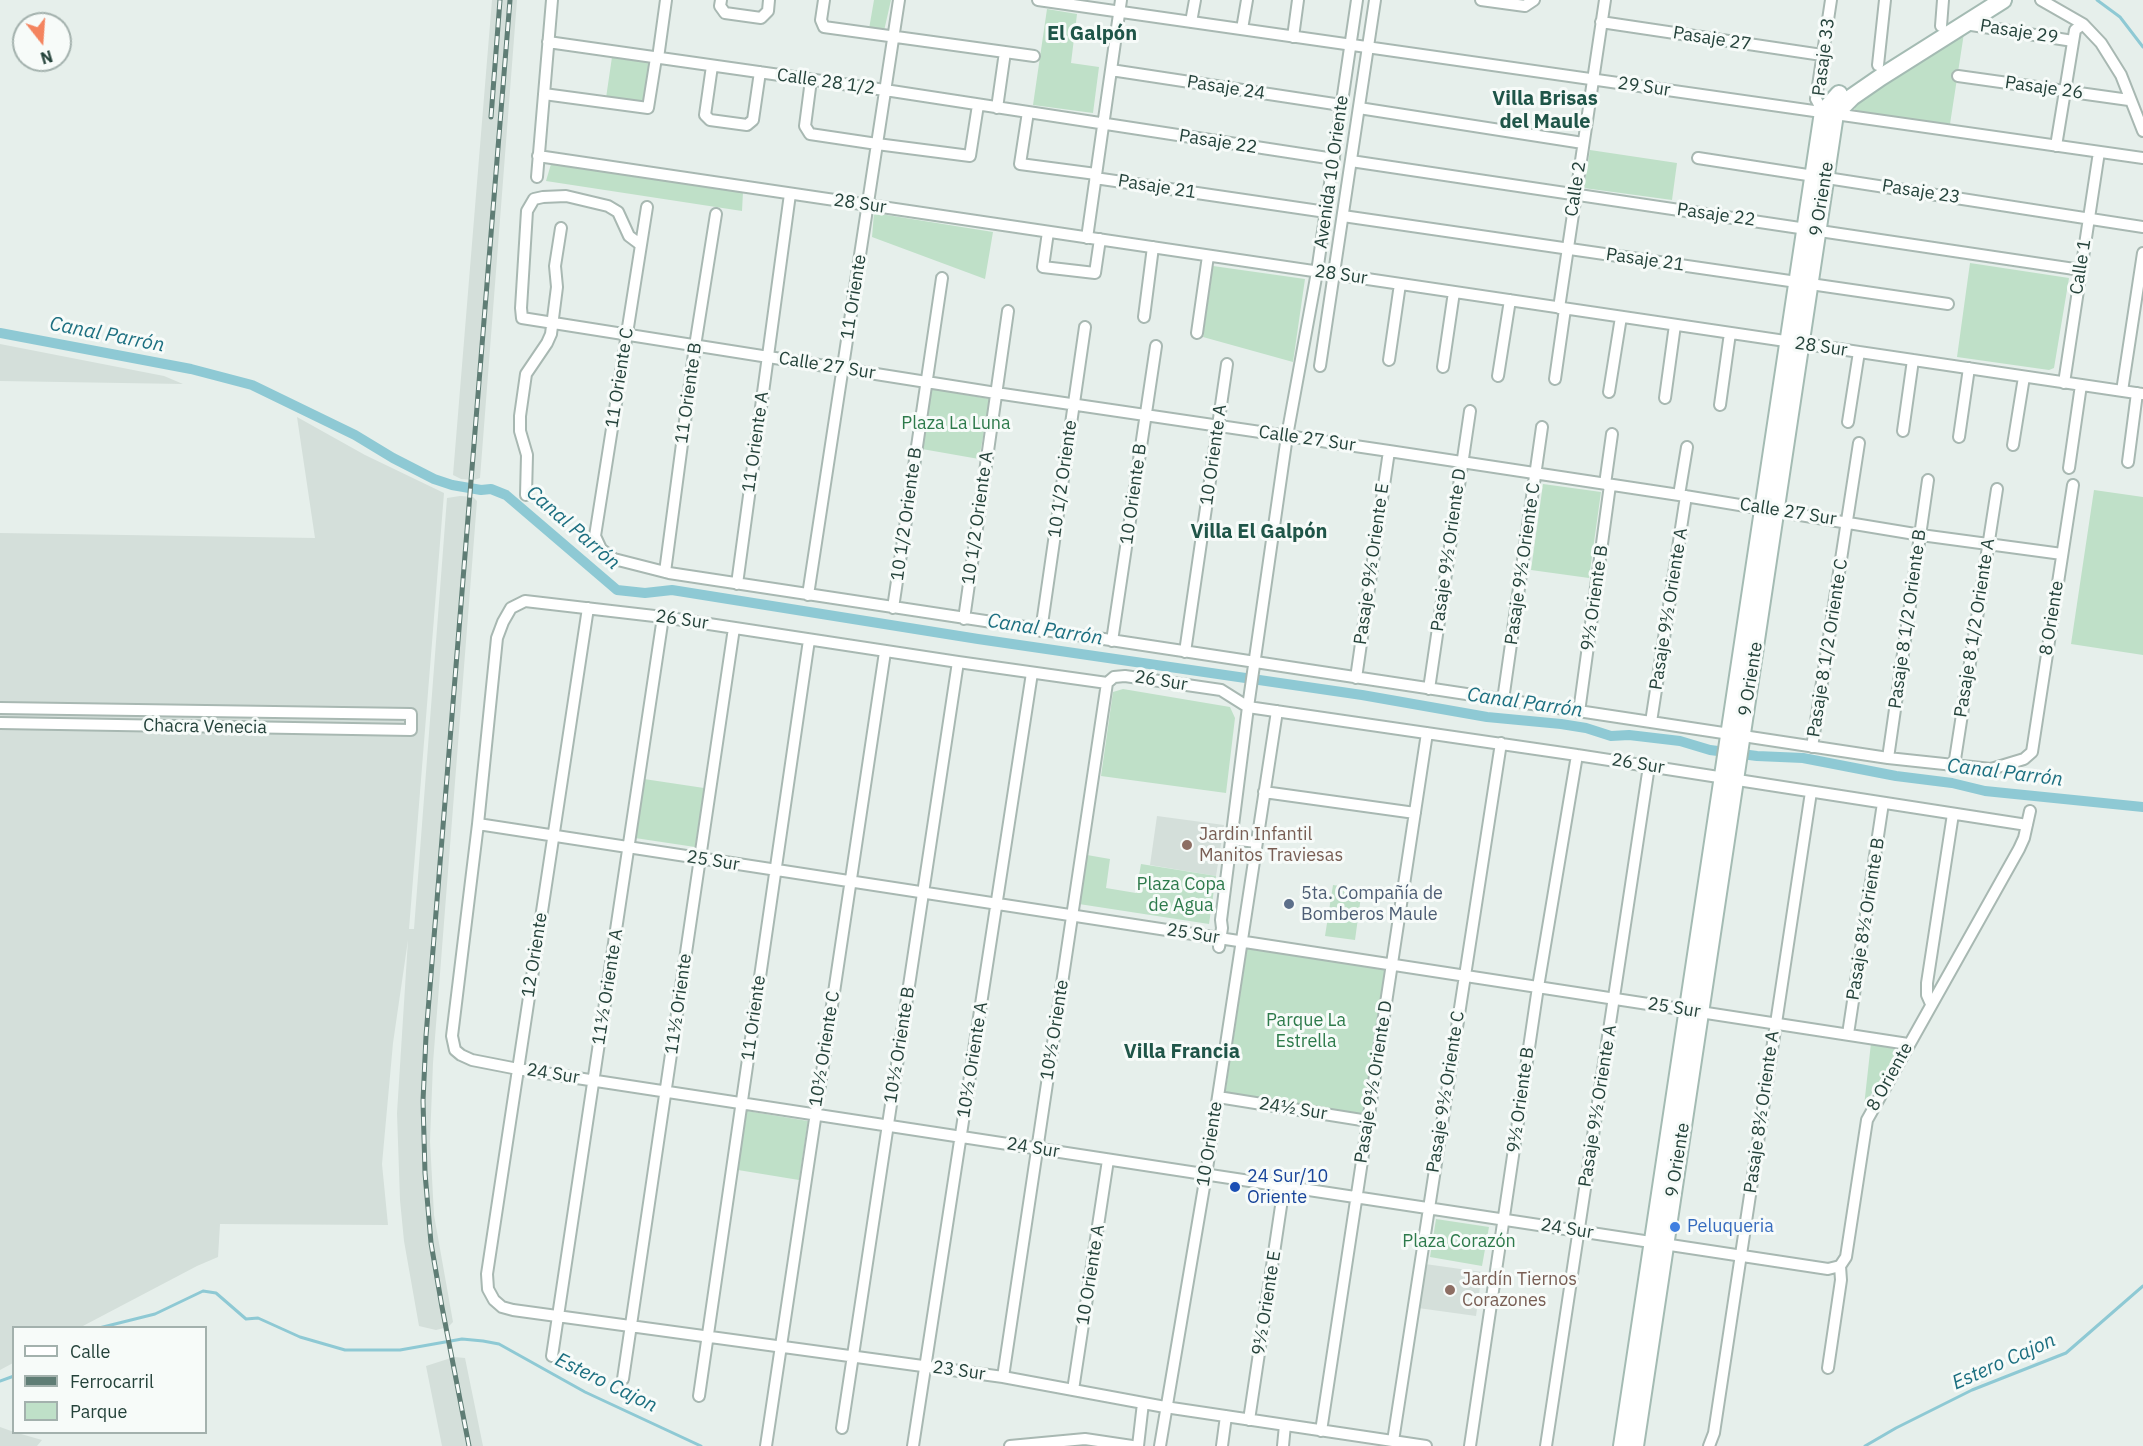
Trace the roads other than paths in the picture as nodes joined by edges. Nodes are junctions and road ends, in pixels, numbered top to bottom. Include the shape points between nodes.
1 (552, 0) edge
2 (666, 0) edge
3 (721, 0) edge
4 (770, 0) edge
5 (824, 0) edge
6 (899, 0) edge
7 (1038, 0) edge
8 (1195, 0) edge
9 (1247, 0) edge
10 (1298, 0) edge
11 (1357, 0) edge
12 (1375, 0) edge
13 (1481, 0) edge
14 (1534, 0) edge
15 (1605, 0) edge
16 (1831, 0) edge
17 (1885, 0) edge
18 (1943, 0) edge
19 (1983, 0) edge
20 (2003, 0) edge
21 (2041, 0) edge
22 (1065, 2) edge
23 (1120, 6) edge
24 (1191, 22) junction
25 (1601, 22) junction
26 (1965, 24) junction
27 (2083, 24) junction
28 (1941, 26) junction
29 (1242, 29) junction
30 (893, 36) junction
31 (1293, 37) junction
32 (2073, 41) junction
33 (548, 42) junction
34 (1350, 45) junction
35 (1368, 47) junction
36 (1005, 52) junction
37 (1822, 55) junction
38 (1034, 56) dead end
39 (657, 58) junction
40 (712, 66) junction
41 (1878, 66) junction
42 (1111, 70) junction
43 (760, 72) junction
44 (1958, 76) dead end
45 (1593, 79) junction
46 (811, 80) junction
47 (885, 90) junction
48 (2065, 91) junction
49 (544, 94) junction
50 (2129, 100) junction
51 (978, 105) junction
52 (1341, 105) junction
53 (997, 108) junction
54 (1359, 108) junction
55 (1028, 112) junction
56 (1829, 113) junction
57 (1103, 124) junction
58 (2143, 131) edge
59 (1583, 143) junction
60 (877, 144) junction
61 (2056, 146) junction
62 (2099, 152) junction
63 (538, 156) junction
64 (1698, 158) dead end
65 (2143, 158) edge
66 (1334, 159) junction
67 (1351, 161) junction
68 (1096, 176) junction
69 (537, 177) dead end
70 (1819, 177) junction
71 (790, 194) junction
72 (1576, 195) junction
73 (868, 205) junction
74 (647, 207) dead end
75 (1326, 212) junction
76 (716, 214) dead end
77 (1343, 216) junction
78 (2089, 218) junction
79 (2143, 227) edge
80 (561, 228) dead end
81 (1812, 229) junction
82 (1048, 232) junction
83 (1087, 238) junction
84 (1100, 239) junction
85 (641, 245) junction
86 (1153, 247) junction
87 (1568, 249) junction
88 (2143, 253) edge
89 (1208, 256) junction
90 (2081, 270) junction
91 (1317, 272) junction
92 (1334, 274) junction
93 (942, 278) dead end
94 (1804, 283) junction
95 (1400, 284) junction
96 (1454, 292) junction
97 (1510, 300) junction
98 (1948, 304) dead end
99 (1562, 308) junction
100 (1008, 311) dead end
101 (1144, 317) dead end
102 (1621, 317) junction
103 (553, 322) junction
104 (1675, 325) junction
105 (1085, 327) dead end
106 (1197, 333) dead end
107 (1730, 333) junction
108 (627, 335) junction
109 (1795, 343) junction
110 (695, 346) junction
111 (1156, 346) dead end
112 (1859, 352) junction
113 (768, 357) junction
114 (1389, 360) dead end
115 (1913, 360) junction
116 (1227, 364) dead end
117 (1320, 366) dead end
118 (1443, 367) dead end
119 (842, 369) junction
120 (1969, 369) junction
121 (1498, 376) dead end
122 (2024, 377) junction
123 (1555, 379) dead end
124 (926, 382) junction
125 (2064, 383) junction
126 (2081, 385) junction
127 (2122, 391) junction
128 (1609, 392) dead end
129 (996, 393) junction
130 (2140, 394) edge
131 (1665, 398) dead end
132 (1074, 405) junction
133 (1720, 405) dead end
134 (1470, 411) dead end
135 (1145, 416) junction
136 (1848, 422) dead end
137 (1218, 427) junction
138 (1542, 427) dead end
139 (1903, 431) dead end
140 (1612, 434) dead end
141 (1287, 436) junction
142 (1959, 437) dead end
143 (1859, 443) dead end
144 (2013, 445) dead end
145 (1687, 447) dead end
146 (1389, 451) junction
147 (1462, 462) junction
148 (2128, 462) dead end
149 (2069, 468) dead end
150 (1536, 474) junction
151 (1928, 480) dead end
152 (2073, 484) dead end
153 (1608, 485) junction
154 (1997, 489) dead end
155 (526, 495) dead end
156 (1683, 496) junction
157 (1770, 510) junction
158 (1847, 522) junction
159 (1920, 535) junction
160 (1988, 545) junction
161 (601, 549) joint
162 (2062, 554) junction
163 (665, 572) junction
164 (737, 584) junction
165 (808, 595) junction
166 (588, 608) junction
167 (893, 608) junction
168 (663, 617) junction
169 (964, 619) junction
170 (734, 628) junction
171 (1041, 631) junction
172 (809, 640) junction
173 (1112, 641) junction
174 (885, 652) junction
175 (1185, 652) junction
176 (958, 662) junction
177 (1255, 668) junction
178 (1032, 673) junction
179 (1356, 678) junction
180 (1107, 683) junction
181 (1429, 689) junction
182 (1503, 700) junction
183 (1248, 707) junction
184 (0, 708) edge
185 (21, 708) junction
186 (1277, 711) junction
187 (261, 712) junction
188 (1579, 712) junction
189 (1651, 722) junction
190 (0, 723) edge
191 (20, 724) junction
192 (260, 728) junction
193 (1427, 733) junction
194 (1736, 738) junction
195 (1501, 743) junction
196 (1812, 747) junction
197 (2032, 752) joint
198 (1577, 755) junction
199 (1887, 758) junction
200 (1649, 766) junction
201 (1954, 766) junction
202 (1731, 771) junction
203 (1264, 792) junction
204 (1811, 792) junction
205 (1883, 803) junction
206 (2030, 811) dead end
207 (1415, 813) junction
208 (1953, 814) junction
209 (478, 824) junction
210 (2027, 825) junction
211 (554, 836) junction
212 (1231, 839) junction
213 (1256, 842) junction
214 (629, 848) junction
215 (700, 859) junction
216 (775, 870) junction
217 (850, 882) junction
218 (923, 893) junction
219 (997, 904) junction
220 (1072, 916) junction
221 (1241, 941) junction
222 (1220, 943) junction
223 (1392, 964) junction
224 (1464, 975) junction
225 (1538, 987) junction
226 (1614, 999) junction
227 (1931, 1004) junction
228 (1694, 1011) junction
229 (1775, 1023) junction
230 (1848, 1034) junction
231 (1908, 1044) junction
232 (518, 1069) junction
233 (594, 1081) junction
234 (666, 1092) junction
235 (1218, 1097) junction
236 (741, 1103) junction
237 (815, 1115) junction
238 (1368, 1121) junction
239 (888, 1126) junction
240 (961, 1137) junction
241 (1038, 1149) junction
242 (1108, 1160) junction
243 (1206, 1175) junction
244 (1284, 1186) junction
245 (1357, 1197) junction
246 (1428, 1208) junction
247 (1503, 1220) junction
248 (1579, 1231) junction
249 (1659, 1243) junction
250 (1740, 1256) junction
251 (1840, 1266) junction
252 (494, 1300) joint
253 (558, 1316) junction
254 (631, 1327) junction
255 (707, 1337) junction
256 (781, 1347) junction
257 (552, 1356) dead end
258 (853, 1357) junction
259 (925, 1366) junction
260 (1828, 1368) dead end
261 (1003, 1377) junction
262 (623, 1379) dead end
263 (1073, 1390) junction
264 (699, 1396) dead end
265 (1143, 1403) junction
266 (1165, 1407) junction
267 (1226, 1416) junction
268 (1249, 1420) junction
269 (1286, 1425) junction
270 (842, 1428) dead end
271 (1321, 1431) junction
272 (1393, 1441) junction
273 (1084, 1443) edge
274 (1031, 1445) edge
275 (766, 1446) edge
276 (913, 1446) edge
277 (1010, 1446) edge
278 (1132, 1446) edge
279 (1138, 1446) edge
280 (1160, 1446) edge
281 (1222, 1446) edge
282 (1282, 1446) edge
283 (1426, 1446) edge
284 (1470, 1446) edge
285 (1546, 1446) edge
286 (1622, 1446) edge
287 (1635, 1446) edge
288 (1709, 1446) edge

1 - 33 street
2 - 39 street
3 - 4 street via 725,13 761,18 768,12
5 - 30 street via 820,20 824,27
6 - 30 street, 11 Oriente
7 - 22 street, 29 Sur
8 - 24 street
9 - 29 street
10 - 31 street
11 - 34 street, Avenida 10 Oriente
12 - 35 street, Avenida 10 Oriente
13 - 14 street via 1525,6
15 - 25 street, Calle 2
16 - 37 street, Pasaje 33
17 - 41 street
18 - 28 street
19 - 28 street
20 - 26 street
21 - 27 street
22 - 23 street, 29 Sur
23 - 24 street, 29 Sur
23 - 42 street
24 - 29 street, 29 Sur
25 - 37 street, Pasaje 27
25 - 45 street, Calle 2
26 - 32 street, Pasaje 29
26 - 56 street
27 - 32 street via 2075,30
27 - 50 street via 2115,64
28 - 41 street
29 - 31 street, 29 Sur
30 - 36 street
30 - 47 street, 11 Oriente
31 - 34 street, 29 Sur
32 - 48 street
33 - 39 street, Calle 28 1/2
33 - 49 street
34 - 35 street, 29 Sur
34 - 52 street, Avenida 10 Oriente
35 - 45 street, 29 Sur
35 - 54 street, Avenida 10 Oriente
36 - 38 street
36 - 53 street
37 - 56 street, Pasaje 33 via 1816,99
39 - 40 street, Calle 28 1/2
39 - 49 street via 648,108
40 - 43 street, Calle 28 1/2
40 - 43 street via 705,115 710,120 738,124 747,125 753,120
41 - 56 street via 1845,89
42 - 52 street, Pasaje 24
42 - 57 street
43 - 46 street, Calle 28 1/2
44 - 48 street, Pasaje 26
45 - 56 street, 29 Sur
45 - 59 street, Calle 2
46 - 47 street, Calle 28 1/2
46 - 60 street via 805,126 810,134
47 - 51 street, Calle 28 1/2
47 - 60 street, 11 Oriente
48 - 50 street, Pasaje 26
48 - 61 street
49 - 63 street
50 - 58 street
51 - 53 street, Calle 28 1/2
51 - 60 street via 970,156
52 - 66 street, Avenida 10 Oriente
53 - 55 street, Calle 28 1/2
54 - 59 street
54 - 67 street, Avenida 10 Oriente
55 - 57 street, Calle 28 1/2
55 - 68 street, Pasaje 21 via 1020,164
56 - 61 street, 29 Sur
56 - 70 street, 9 Oriente
57 - 66 street, Pasaje 22
57 - 68 street
59 - 72 street, Calle 2
60 - 73 street, 11 Oriente
61 - 62 street, 29 Sur
62 - 65 street, 29 Sur
62 - 78 street, Calle 1
63 - 69 street
63 - 71 street, 28 Sur
64 - 70 street, Pasaje 23
66 - 75 street, Avenida 10 Oriente
67 - 72 street, Pasaje 22
67 - 77 street, Avenida 10 Oriente
68 - 75 street, Pasaje 21
68 - 83 street
70 - 78 street, Pasaje 23
70 - 81 street, 9 Oriente
71 - 73 street, 28 Sur
71 - 113 street, 11 Oriente A
72 - 81 street, Pasaje 22
72 - 87 street, Calle 2
73 - 82 street, 28 Sur
73 - 119 street, 11 Oriente
74 - 85 street, 11 Oriente C
75 - 91 street, Avenida 10 Oriente
76 - 110 street, 11 Oriente B
77 - 87 street, Pasaje 21
77 - 92 street, Avenida 10 Oriente
78 - 79 street, Pasaje 23
78 - 90 street, Calle 1
80 - 103 street
81 - 90 street, Pasaje 22
81 - 94 street, 9 Oriente
82 - 83 street, 28 Sur
82 - 84 street via 1043,267 1095,273
83 - 84 street, 28 Sur
84 - 86 street, 28 Sur
85 - 103 street, Calle 27 Sur via 629,236 618,213 608,206 566,195 534,200 527,211 522,318
85 - 108 street, 11 Oriente C
86 - 89 street, 28 Sur
86 - 101 street
87 - 94 street, Pasaje 21
87 - 99 street, Calle 2
88 - 127 street
89 - 91 street, 28 Sur
89 - 106 street
90 - 125 street, Calle 1
91 - 92 street, 28 Sur
91 - 141 street, Avenida 10 Oriente
92 - 95 street, 28 Sur
92 - 117 street, Avenida 10 Oriente
93 - 124 street, 10 1/2 Oriente B
94 - 98 street, Pasaje 21
94 - 109 street, 9 Oriente
95 - 96 street, 28 Sur
95 - 114 street
96 - 97 street, 28 Sur
96 - 118 street
97 - 99 street, 28 Sur
97 - 121 street
99 - 102 street, 28 Sur
99 - 123 street, Calle 2
100 - 129 street, 10 1/2 Oriente A
102 - 104 street, 28 Sur
102 - 128 street
103 - 108 street, Calle 27 Sur
103 - 155 street via 547,343 526,374 520,431 527,455
104 - 107 street, 28 Sur
104 - 131 street
105 - 132 street, 10 1/2 Oriente
107 - 109 street, 28 Sur
107 - 133 street
108 - 110 street, Calle 27 Sur
108 - 161 street, 11 Oriente C via 595,529
109 - 112 street, 28 Sur
109 - 157 street, 9 Oriente
110 - 113 street, Calle 27 Sur
110 - 163 street, 11 Oriente B
111 - 135 street, 10 Oriente B
112 - 115 street, 28 Sur
112 - 136 street
113 - 119 street, Calle 27 Sur
113 - 164 street, 11 Oriente A
115 - 120 street, 28 Sur
115 - 139 street
116 - 137 street, 10 Oriente A
119 - 124 street, Calle 27 Sur
119 - 165 street, 11 Oriente
120 - 122 street, 28 Sur
120 - 142 street
122 - 125 street, 28 Sur
122 - 144 street
124 - 129 street, Calle 27 Sur
124 - 167 street, 10 1/2 Oriente B
125 - 126 street, 28 Sur
126 - 127 street, 28 Sur
126 - 149 street
127 - 130 street, 28 Sur
129 - 132 street, Calle 27 Sur
129 - 169 street, 10 1/2 Oriente A
130 - 148 street
132 - 135 street, Calle 27 Sur
132 - 171 street, 10 1/2 Oriente
134 - 147 street, Pasaje 9½ Oriente D
135 - 137 street, Calle 27 Sur
135 - 173 street, 10 Oriente B
137 - 141 street, Calle 27 Sur
137 - 175 street, 10 Oriente A
138 - 150 street, Pasaje 9½ Oriente C
140 - 153 street, 9½ Oriente B
141 - 146 street, Calle 27 Sur
141 - 177 street, Avenida 10 Oriente
143 - 158 street, Pasaje 8 1/2 Oriente C
145 - 156 street, Pasaje 9½ Oriente A
146 - 147 street, Calle 27 Sur
146 - 179 street, Pasaje 9½ Oriente E
147 - 150 street, Calle 27 Sur
147 - 181 street, Pasaje 9½ Oriente D
150 - 153 street, Calle 27 Sur
150 - 182 street, Pasaje 9½ Oriente C
151 - 159 street, Pasaje 8 1/2 Oriente B
152 - 162 street, 8 Oriente
153 - 156 street, Calle 27 Sur
153 - 188 street, 9½ Oriente B
154 - 160 street, Pasaje 8 1/2 Oriente A
156 - 157 street, Calle 27 Sur
156 - 189 street, Pasaje 9½ Oriente A
157 - 158 street, Calle 27 Sur
157 - 194 street, 9 Oriente
158 - 159 street, Calle 27 Sur
158 - 196 street, Pasaje 8 1/2 Oriente C
159 - 160 street, Calle 27 Sur
159 - 199 street, Pasaje 8 1/2 Oriente B
160 - 162 street, Calle 27 Sur
160 - 201 street, Pasaje 8 1/2 Oriente A
161 - 163 street, 26 Sur via 614,559
162 - 197 street, 8 Oriente
163 - 164 street, 26 Sur
164 - 165 street, 26 Sur
165 - 167 street, 26 Sur
166 - 168 street, 26 Sur
166 - 209 street, 26 Sur via 525,601 511,608 503,622 497,638
166 - 211 street, 12 Oriente
167 - 169 street, 26 Sur
168 - 170 street, 26 Sur
168 - 214 street, 11½ Oriente A
169 - 171 street, 26 Sur
170 - 172 street, 26 Sur
170 - 215 street, 11½ Oriente
171 - 173 street, 26 Sur
172 - 174 street, 26 Sur
172 - 216 street, 11 Oriente
173 - 175 street, 26 Sur
174 - 176 street, 26 Sur
174 - 217 street, 10½ Oriente C
175 - 177 street, 26 Sur
176 - 178 street, 26 Sur
176 - 218 street, 10½ Oriente B
177 - 179 street, 26 Sur
177 - 183 street
178 - 180 street, 26 Sur
178 - 219 street, 10½ Oriente A
179 - 181 street, 26 Sur
180 - 183 street, 26 Sur via 1114,677 1125,676 1221,690
180 - 220 street, 10½ Oriente
181 - 182 street, 26 Sur
182 - 188 street, 26 Sur
183 - 186 street, 26 Sur
183 - 212 street
184 - 185 street, Chacra Venecia
185 - 187 street, Chacra Venecia
185 - 191 street
186 - 193 street, 26 Sur
186 - 203 street, 10 Oriente
187 - 192 street
187 - 192 street, Chacra Venecia via 411,714 411,730
188 - 189 street, 26 Sur
189 - 194 street, 26 Sur
190 - 191 street, Chacra Venecia
191 - 192 street, Chacra Venecia
193 - 195 street, 26 Sur
193 - 207 street, Pasaje 9½ Oriente D
194 - 196 street, 26 Sur
194 - 202 street, 9 Oriente
195 - 198 street, 26 Sur
195 - 224 street, Pasaje 9½ Oriente C
196 - 199 street, 26 Sur
197 - 201 street, 26 Sur via 2024,759 1991,769
198 - 200 street, 26 Sur
198 - 225 street, 9½ Oriente B
199 - 201 street, 26 Sur
200 - 202 street, 26 Sur
200 - 226 street, Pasaje 9½ Oriente A
202 - 204 street, 26 Sur
202 - 228 street, 9 Oriente
203 - 207 street
203 - 213 street, 10 Oriente
204 - 205 street, 26 Sur
204 - 229 street, Pasaje 8½ Oriente A
205 - 208 street, 26 Sur
205 - 230 street, Pasaje 8½ Oriente B
206 - 210 street, 8 Oriente
207 - 223 street, Pasaje 9½ Oriente D
208 - 210 street, 26 Sur
208 - 227 street via 1927,983
209 - 211 street, 25 Sur
209 - 232 street, 24 Sur via 453,1043 455,1050 471,1060
210 - 227 street, 8 Oriente via 2019,849
211 - 214 street, 25 Sur
211 - 232 street, 12 Oriente
212 - 213 street
212 - 222 street
213 - 221 street, 10 Oriente
214 - 215 street, 25 Sur
214 - 233 street, 11½ Oriente A
215 - 216 street, 25 Sur
215 - 234 street, 11½ Oriente
216 - 217 street, 25 Sur
216 - 236 street, 11 Oriente
217 - 218 street, 25 Sur
217 - 237 street, 10½ Oriente C
218 - 219 street, 25 Sur
218 - 239 street, 10½ Oriente B
219 - 220 street, 25 Sur
219 - 240 street, 10½ Oriente A
220 - 222 street, 25 Sur
220 - 241 street, 10½ Oriente
221 - 222 street, 25 Sur
221 - 223 street, 25 Sur
221 - 235 street, 10 Oriente
223 - 224 street, 25 Sur
223 - 238 street, Pasaje 9½ Oriente D
224 - 225 street, 25 Sur
224 - 246 street, Pasaje 9½ Oriente C
225 - 226 street, 25 Sur
225 - 247 street, 9½ Oriente B
226 - 228 street, 25 Sur
226 - 248 street, Pasaje 9½ Oriente A
227 - 231 street, 8 Oriente
228 - 229 street, 25 Sur
228 - 249 street, 9 Oriente
229 - 230 street, 25 Sur
229 - 250 street, Pasaje 8½ Oriente A
230 - 231 street, 25 Sur
231 - 251 street, 8 Oriente via 1867,1120 1846,1257
232 - 233 street, 24 Sur
232 - 252 street, 12 Oriente via 487,1274
233 - 234 street, 24 Sur
233 - 253 street, 11½ Oriente A
234 - 236 street, 24 Sur
234 - 254 street, 11½ Oriente
235 - 238 street, 24½ Sur
235 - 243 street, 10 Oriente
236 - 237 street, 24 Sur
236 - 255 street, 11 Oriente
237 - 239 street, 24 Sur
237 - 256 street, 10½ Oriente C
238 - 245 street, Pasaje 9½ Oriente D
239 - 240 street, 24 Sur
239 - 258 street, 10½ Oriente B
240 - 241 street, 24 Sur
240 - 259 street, 10½ Oriente A
241 - 242 street, 24 Sur
241 - 261 street, 10½ Oriente
242 - 243 street, 24 Sur
242 - 263 street, 10 Oriente A
243 - 244 street, 24 Sur
243 - 266 street, 10 Oriente
244 - 245 street, 24 Sur
244 - 268 street, 9½ Oriente E
245 - 246 street, 24 Sur
245 - 271 street, Pasaje 9½ Oriente D
246 - 247 street, 24 Sur
246 - 272 street, Pasaje 9½ Oriente C
247 - 248 street, 24 Sur
247 - 284 street, 9½ Oriente B
248 - 249 street, 24 Sur
248 - 285 street, Pasaje 9½ Oriente A
249 - 250 street, 24 Sur
249 - 286 street, 9 Oriente
249 - 287 street, 9 Oriente
250 - 251 street, 24 Sur via 1828,1269
250 - 288 street, Pasaje 8½ Oriente A
251 - 260 street, 8 Oriente
252 - 253 street, 23 Sur via 507,1309
253 - 254 street, 23 Sur
253 - 257 street, 11½ Oriente A
254 - 255 street, 23 Sur
254 - 262 street, 11½ Oriente
255 - 256 street, 23 Sur
255 - 264 street, 11 Oriente
256 - 258 street, 23 Sur
256 - 275 street, 10½ Oriente C
258 - 259 street, 23 Sur
258 - 270 street, 10½ Oriente B
259 - 261 street, 23 Sur
259 - 276 street, 10½ Oriente A
261 - 263 street, 23 Sur
263 - 265 street, 23 Sur
265 - 266 street, 23 Sur
265 - 279 street
266 - 267 street, 23 Sur
266 - 280 street, 10 Oriente
267 - 268 street, 23 Sur
267 - 281 street
268 - 269 street, 23 Sur
269 - 271 street, 23 Sur
269 - 282 street
271 - 272 street, 23 Sur
272 - 283 street, 23 Sur
273 - 274 street
273 - 278 street
274 - 277 street

